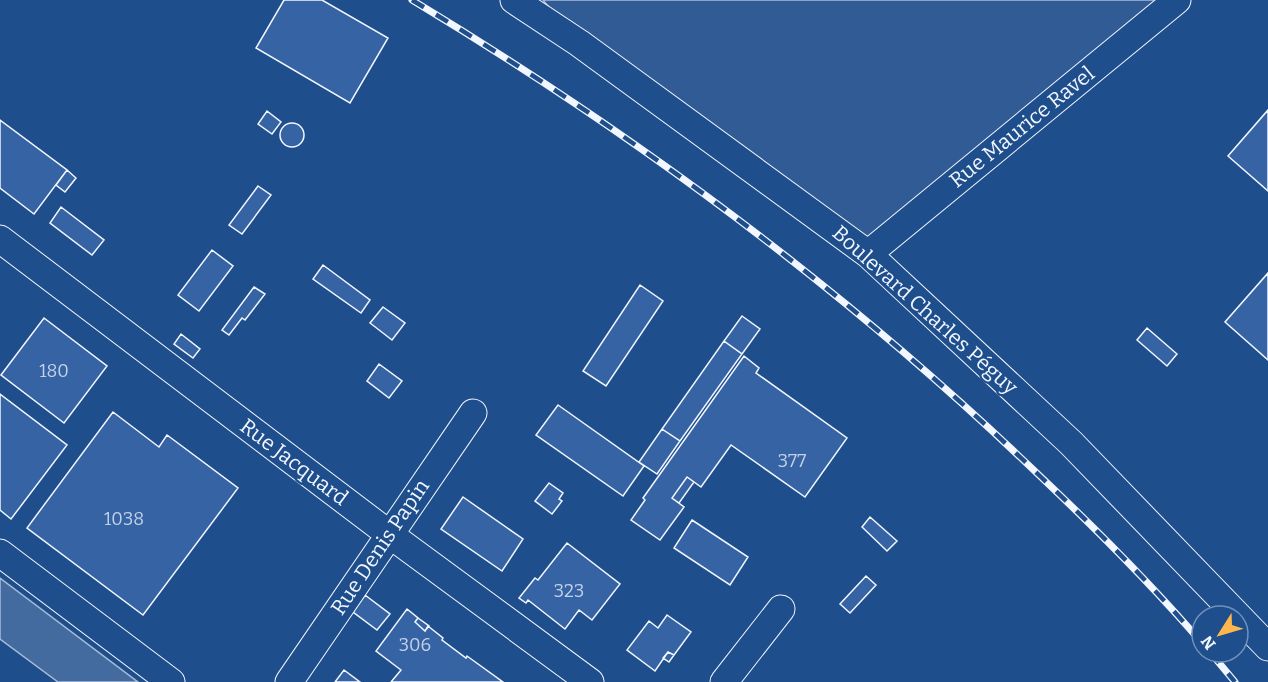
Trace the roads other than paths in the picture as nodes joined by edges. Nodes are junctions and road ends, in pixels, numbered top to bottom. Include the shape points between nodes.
1 (513, 0) edge
2 (543, 0) edge
3 (1177, 0) edge
4 (579, 43) junction
5 (0, 239) edge
6 (868, 254) junction
7 (473, 413) dead end
8 (388, 534) junction
9 (0, 553) edge
10 (781, 609) dead end
11 (1268, 647) edge
12 (171, 682) edge
13 (289, 682) edge
14 (590, 682) edge
15 (724, 682) edge

1 - 4 street, Boulevard Charles Péguy
2 - 4 street, Boulevard Charles Péguy
3 - 6 street, Rue Maurice Ravel
4 - 6 street, Boulevard Charles Péguy
5 - 8 street, Rue Jacquard
6 - 11 street, Boulevard Charles Péguy via 1071,443
7 - 8 street, Rue Denis Papin
8 - 13 street, Rue Denis Papin
8 - 14 street, Rue Jacquard
9 - 12 street
10 - 15 street

